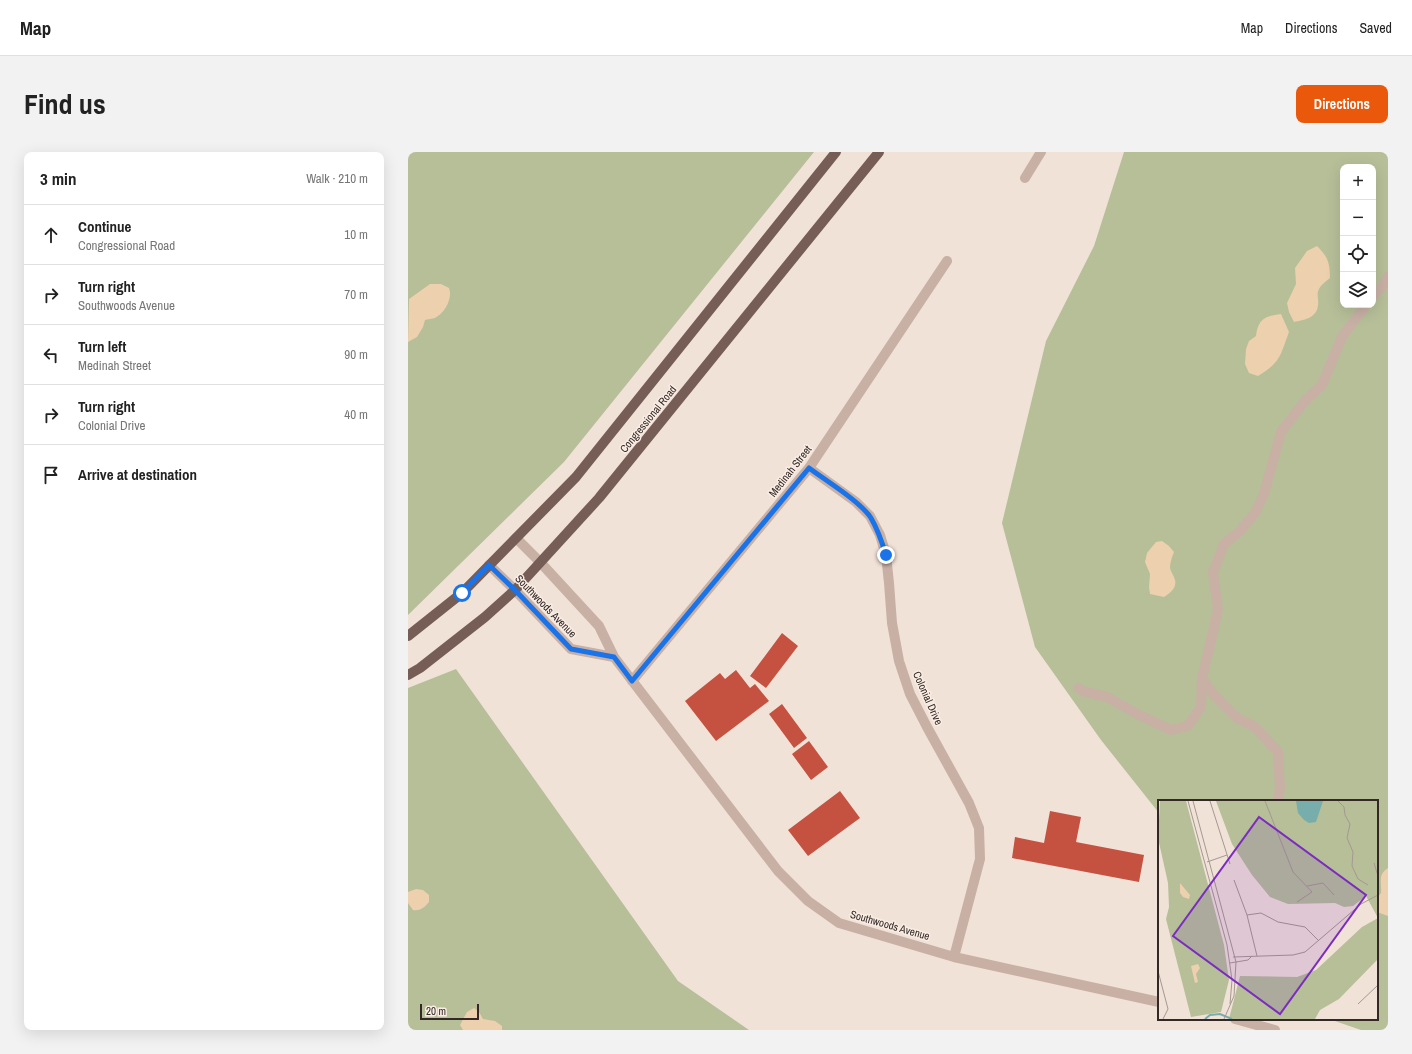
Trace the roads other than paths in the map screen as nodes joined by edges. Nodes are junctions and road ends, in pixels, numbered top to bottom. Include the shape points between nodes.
1 (836, 152) edge
2 (879, 152) edge
3 (1041, 152) edge
4 (1024, 178) dead end
5 (947, 261) dead end
6 (1388, 277) edge
7 (1376, 292) edge
8 (1364, 308) edge
9 (809, 468) junction
10 (516, 538) junction
11 (540, 562) junction
12 (489, 565) junction
13 (515, 590) junction
14 (408, 636) edge
15 (614, 657) junction
16 (408, 675) edge
17 (1202, 678) junction
18 (632, 681) junction
19 (1078, 688) dead end
20 (1278, 800) edge
21 (954, 957) junction
22 (1158, 1002) edge
23 (1239, 1020) edge
24 (1275, 1030) edge

1 - 10 main road, Congressional Road via 576,478
2 - 11 main road, Congressional Road via 599,498
3 - 4 street
5 - 9 street, Medinah Street
6 - 7 street
8 - 17 street via 1342,337 1322,385 1305,401 1281,432 1264,494 1255,514 1224,544 1213,573 1218,609
9 - 18 street, Medinah Street
9 - 21 street, Colonial Drive via 856,502 870,516 880,534 886,555 892,623 910,694 966,797 979,828 980,859
10 - 11 street, Southwoods Avenue
10 - 12 main road, Congressional Road
11 - 13 main road, Congressional Road
11 - 15 street, Southwoods Avenue via 599,626
12 - 13 street, Southwoods Avenue
12 - 14 main road, Congressional Road via 462,593
13 - 15 street, Southwoods Avenue via 571,649
13 - 16 main road, Congressional Road via 485,617
15 - 18 street, Southwoods Avenue
17 - 19 street via 1201,708 1188,726 1171,730 1107,697
17 - 20 street via 1215,696 1237,718 1255,727 1278,752
18 - 21 street, Southwoods Avenue via 778,871 808,901 839,923
21 - 22 street, Southwoods Avenue
23 - 24 street

